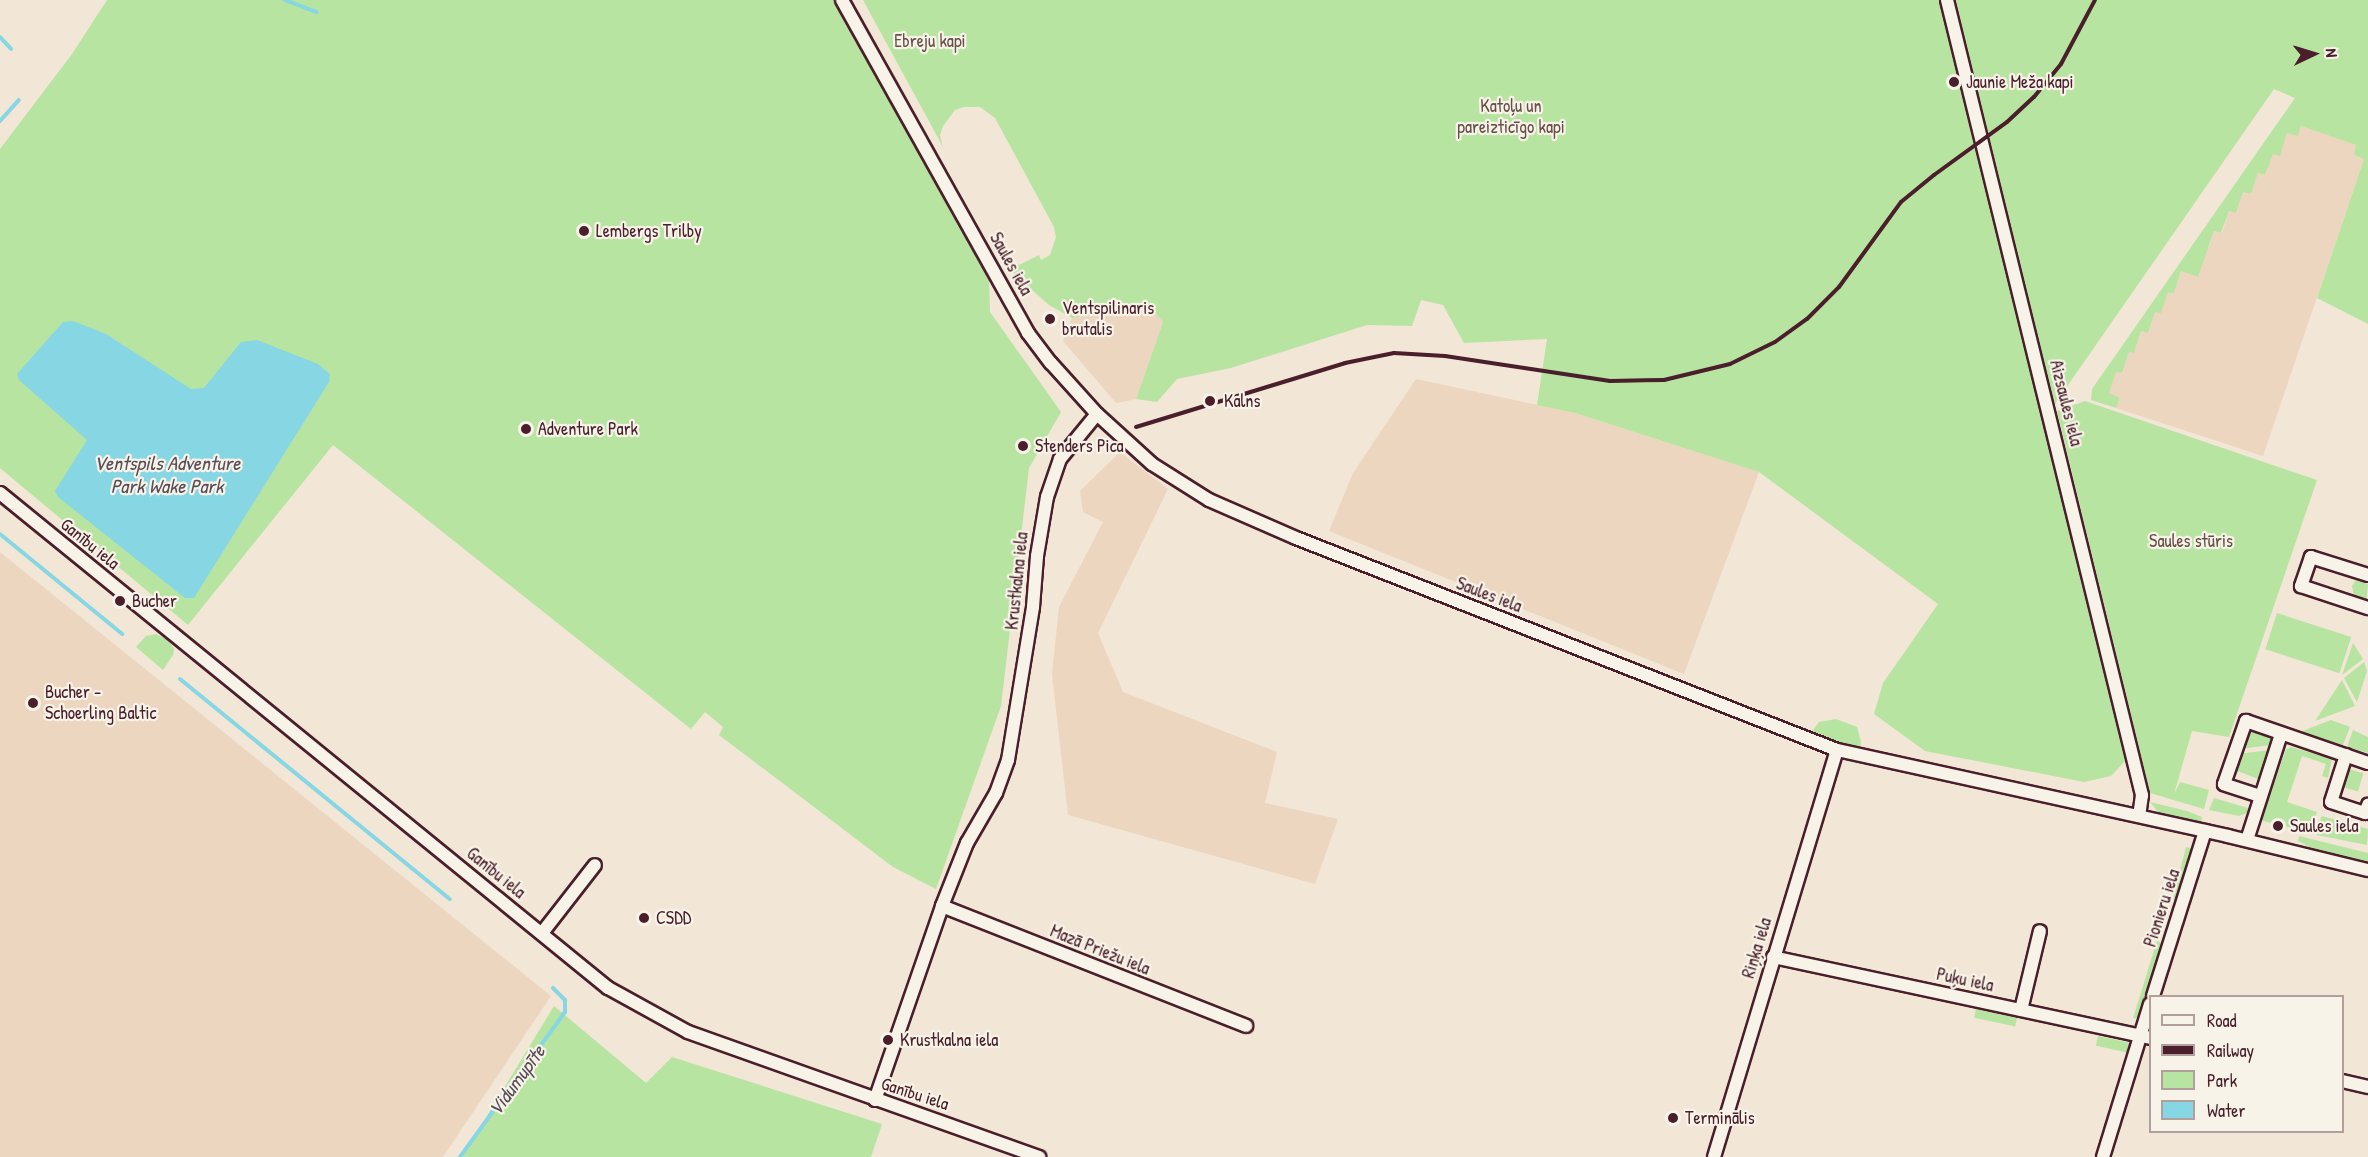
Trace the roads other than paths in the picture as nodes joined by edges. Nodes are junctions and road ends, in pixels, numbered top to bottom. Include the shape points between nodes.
1 (842, 0) edge
2 (1947, 0) edge
3 (1097, 414) junction
4 (0, 493) edge
5 (2368, 575) edge
6 (2368, 608) edge
7 (2281, 734) junction
8 (1837, 750) junction
9 (2346, 755) junction
10 (2368, 763) edge
11 (2260, 796) junction
12 (2368, 805) edge
13 (2139, 816) junction
14 (2205, 831) junction
15 (2247, 840) junction
16 (594, 865) dead end
17 (2368, 870) edge
18 (942, 906) junction
19 (2040, 931) dead end
20 (542, 933) junction
21 (1773, 957) junction
22 (2153, 995) edge
23 (2021, 1010) junction
24 (2149, 1015) edge
25 (1246, 1026) dead end
26 (2145, 1037) edge
27 (2344, 1081) edge
28 (2368, 1087) edge
29 (875, 1100) junction
30 (1039, 1157) edge
31 (1714, 1157) edge
32 (2103, 1157) edge

1 - 3 street, Saules iela via 1028,333
2 - 13 street, Aizsaules iela via 2142,795
3 - 8 street, Saules iela via 1152,464 1227,509
3 - 18 street, Krustkalna iela via 1060,459 1047,497 1008,760 996,792 967,843
4 - 20 street, Ganību iela
5 - 6 street via 2311,557 2301,586
7 - 9 street
7 - 11 street
7 - 11 street via 2246,722 2224,784
8 - 13 street, Saules iela
8 - 21 street, Riņķa iela
9 - 10 street
9 - 12 street via 2331,802 2365,813
11 - 15 street
13 - 14 street, Saules iela
14 - 15 street, Saules iela
14 - 22 street, Pionieru iela
15 - 17 street, Saules iela
16 - 20 street
18 - 25 street, Mazā Priežu iela
18 - 29 street, Krustkalna iela
19 - 23 street
20 - 29 street, Ganību iela via 608,988 668,1023
21 - 23 street, Puķu iela
21 - 31 street, Riņķa iela
23 - 26 street, Puķu iela
24 - 26 street
26 - 32 street
27 - 28 street
29 - 30 street, Ganību iela

